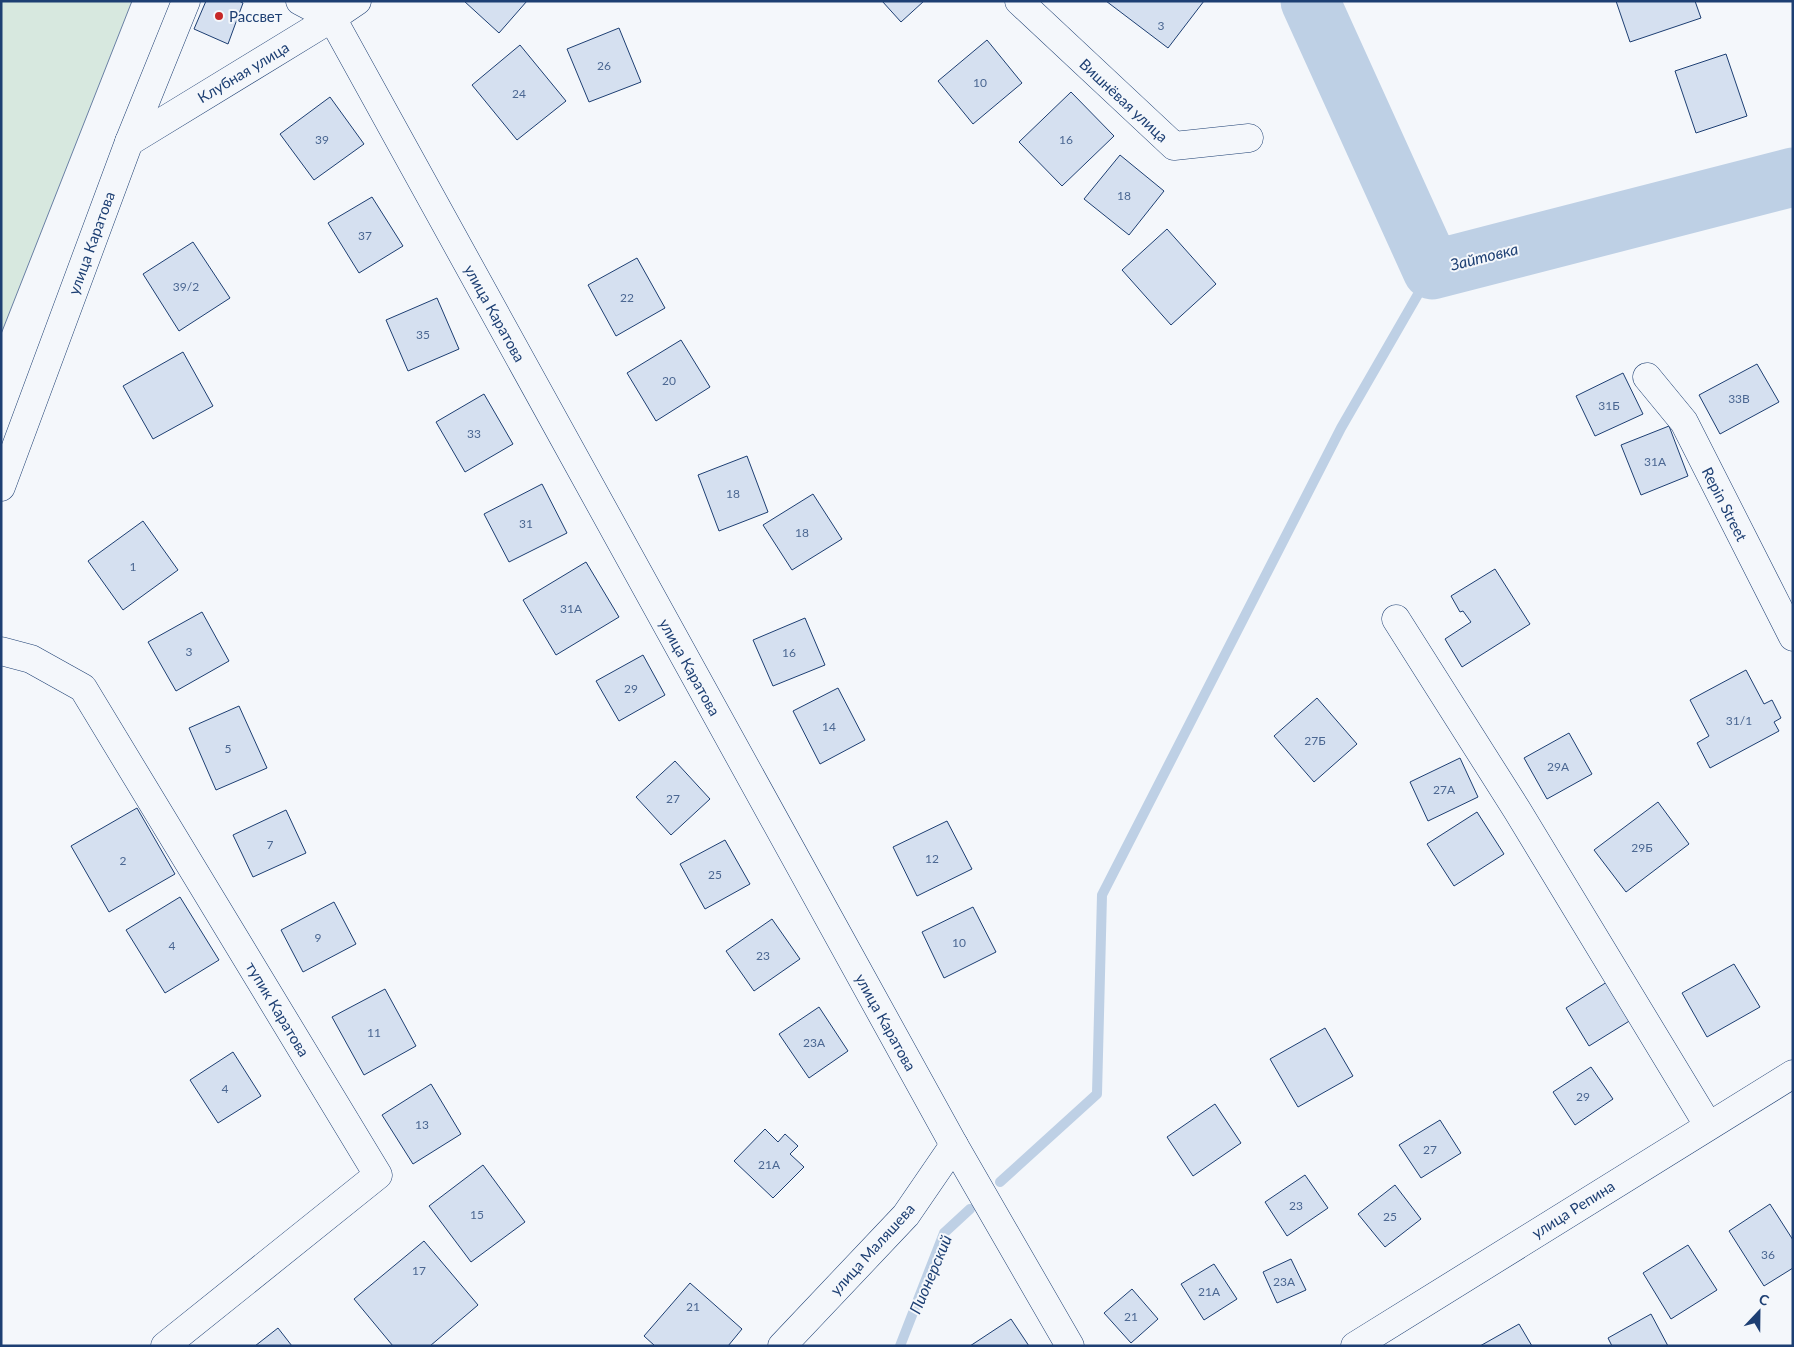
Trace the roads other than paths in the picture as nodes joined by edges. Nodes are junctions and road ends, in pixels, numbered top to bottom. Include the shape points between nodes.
1 (186, 1) edge
2 (300, 1) edge
3 (357, 1) edge
4 (1019, 1) edge
5 (332, 18) junction
6 (1249, 138) dead end
7 (129, 142) junction
8 (1647, 378) dead end
9 (1, 487) edge
10 (1396, 619) dead end
11 (1793, 637) edge
12 (1, 651) edge
13 (1793, 1074) edge
14 (1708, 1125) junction
15 (954, 1145) junction
16 (165, 1346) edge
17 (782, 1346) edge
18 (1070, 1346) edge
19 (1355, 1346) edge

1 - 7 street, улица Каратова
2 - 5 street
3 - 5 street, Клубная улица
4 - 6 street, Вишнёвая улица via 1174,146
5 - 7 street, Клубная улица
5 - 15 street, улица Каратова
7 - 9 street, улица Каратова
8 - 11 street, Repin Street via 1684,422
10 - 14 street via 1517,810
12 - 16 street, тупик Каратова via 31,659 83,688 378,1175
13 - 14 street, улица Репина
14 - 19 street, улица Репина
15 - 17 street, улица Маляшева via 906,1215
15 - 18 street, улица Каратова

